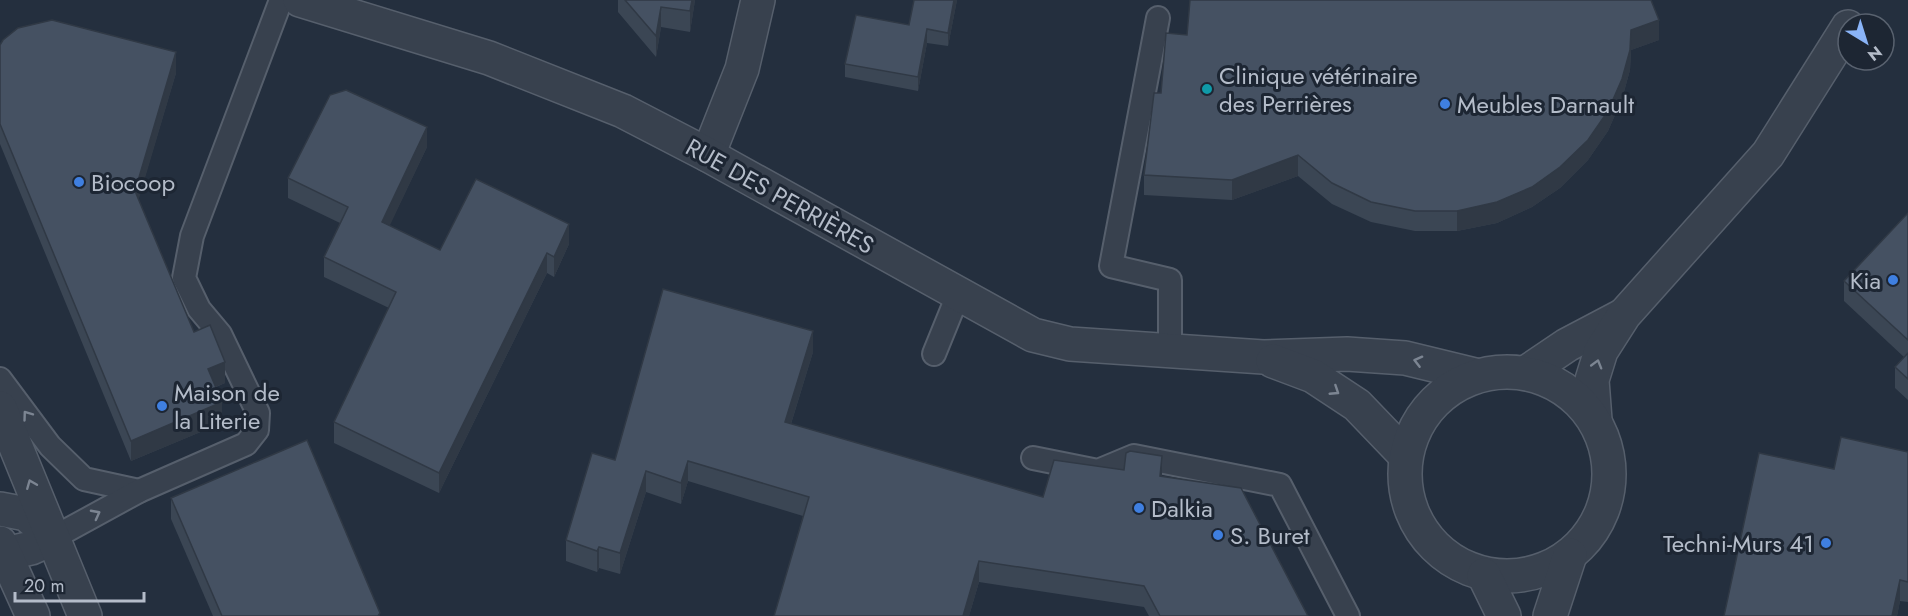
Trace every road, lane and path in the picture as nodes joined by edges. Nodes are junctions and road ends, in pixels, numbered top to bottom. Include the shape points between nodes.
1 (281, 0) edge
2 (300, 0) edge
3 (758, 0) edge
4 (1158, 18) dead end
5 (1836, 46) edge
6 (708, 155) junction
7 (958, 295) junction
8 (1624, 315) junction
9 (1170, 350) junction
10 (934, 354) dead end
11 (1263, 357) junction
12 (1527, 372) junction
13 (1475, 375) junction
14 (0, 379) edge
15 (0, 408) edge
16 (1595, 420) junction
17 (1405, 456) junction
18 (1033, 458) dead end
19 (139, 491) junction
20 (0, 509) edge
21 (53, 538) junction
22 (2, 550) edge
23 (1570, 555) junction
24 (1484, 575) junction
25 (33, 616) edge
26 (85, 616) edge
27 (1348, 616) edge
28 (1503, 616) edge
29 (1550, 616) edge

1 - 19 lane via 192,236 184,278 199,309 220,334 258,413 257,430 246,444
2 - 6 street, RUE DES PERRIÈRES via 489,58 623,111
3 - 6 street via 742,69
4 - 9 lane via 1111,266 1170,280
5 - 8 street via 1768,154
6 - 7 street, RUE DES PERRIÈRES
7 - 9 street, RUE DES PERRIÈRES via 1033,335 1070,344
7 - 10 lane
8 - 12 street via 1567,345
16 -> 8 street via 1592,380 1601,351
9 - 11 street, RUE DES PERRIÈRES
13 -> 11 street, RUE DES PERRIÈRES via 1405,358 1347,354
11 -> 17 street, RUE DES PERRIÈRES via 1312,376 1356,405
12 - 13 street via 1501,370
12 - 16 street via 1566,389
13 - 17 street via 1443,393 1418,421
19 -> 14 lane via 84,479 50,446
21 -> 15 street
16 - 23 street via 1607,447 1610,478 1605,507 1591,534
17 - 24 street via 1404,487 1413,517 1430,543 1455,563
18 - 27 lane via 1098,471 1134,456 1280,485
21 -> 19 lane
20 - 21 street via 26,514
21 - 22 street via 31,548
21 - 26 street
22 - 25 street
23 - 24 street via 1529,575
23 - 29 street
24 - 28 street

